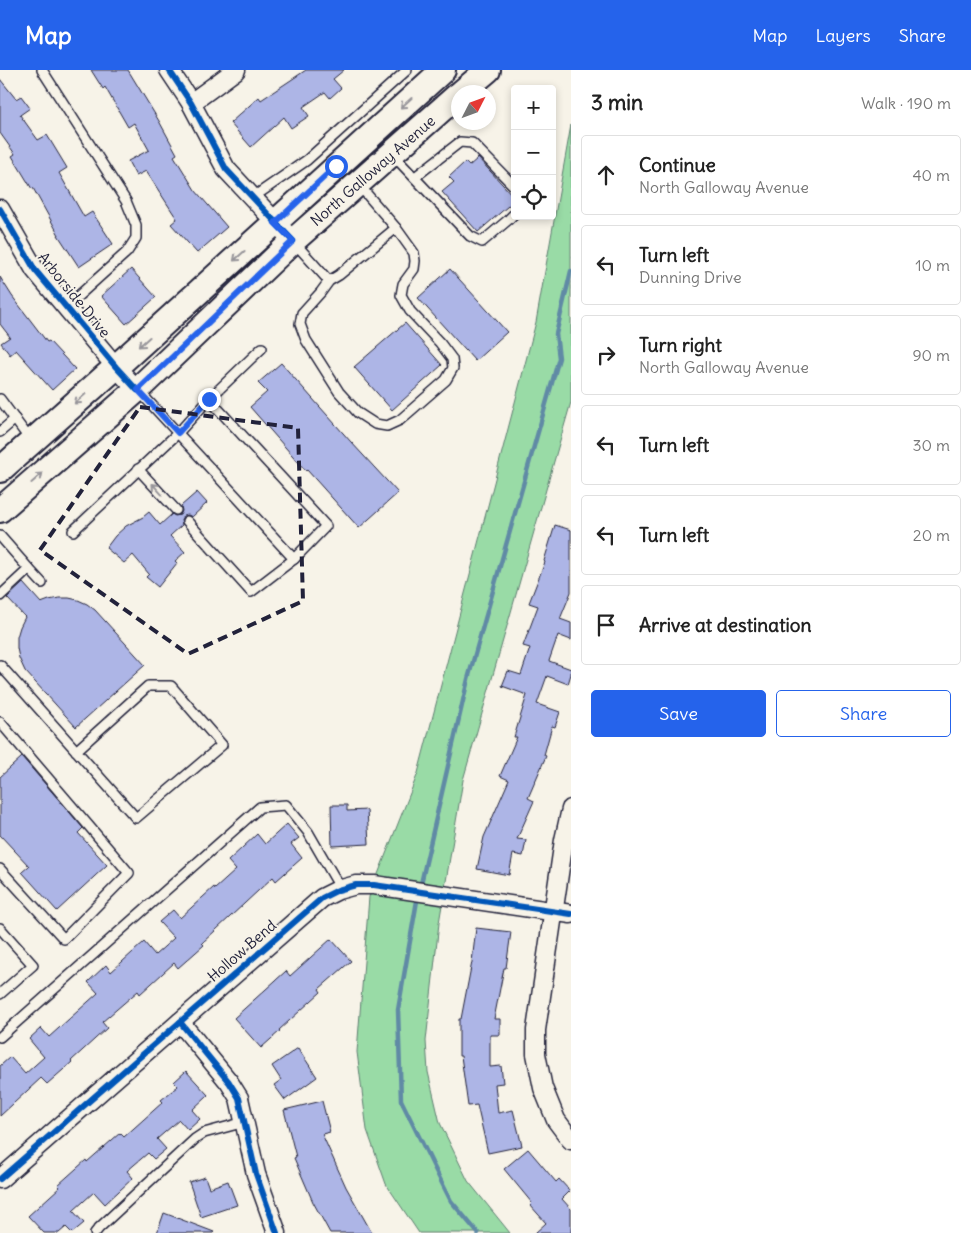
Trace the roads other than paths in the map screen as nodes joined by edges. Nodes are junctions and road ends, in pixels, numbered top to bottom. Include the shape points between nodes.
1 (42, 70) edge
2 (170, 70) edge
3 (236, 70) edge
4 (407, 70) edge
5 (443, 70) edge
6 (488, 70) edge
7 (470, 85) edge
8 (451, 101) edge
9 (191, 103) junction
10 (392, 154) junction
11 (414, 177) junction
12 (511, 183) edge
13 (358, 184) junction
14 (252, 198) junction
15 (0, 209) edge
16 (511, 217) edge
17 (275, 223) junction
18 (396, 228) junction
19 (293, 241) junction
20 (328, 281) junction
21 (66, 307) junction
22 (262, 348) dead end
23 (116, 367) junction
24 (138, 390) junction
25 (0, 398) edge
26 (209, 399) junction
27 (15, 419) junction
28 (0, 432) edge
29 (178, 433) junction
30 (32, 442) junction
31 (138, 468) junction
32 (0, 470) edge
33 (0, 510) edge
34 (176, 510) dead end
35 (187, 521) dead end
36 (73, 531) dead end
37 (0, 536) edge
38 (294, 559) junction
39 (29, 569) junction
40 (42, 583) dead end
41 (0, 596) edge
42 (0, 665) edge
43 (0, 722) edge
44 (76, 751) junction
45 (571, 809) edge
46 (0, 869) edge
47 (341, 889) junction
48 (563, 913) edge
49 (0, 928) edge
50 (0, 994) edge
51 (180, 1022) junction
52 (0, 1037) edge
53 (245, 1122) junction
54 (571, 1140) edge
55 (0, 1179) edge
56 (95, 1233) edge
57 (277, 1233) edge

1 - 21 lane via 126,201 136,224 136,238 127,252
2 - 9 street
3 - 9 street
4 - 14 lane via 308,160
5 -> 17 main road, North Galloway Avenue
6 - 7 main road
8 - 10 main road, North Galloway Avenue
9 - 14 street via 226,169
10 - 11 lane
10 - 13 main road, North Galloway Avenue
11 - 12 lane via 460,142 472,143
11 - 16 lane via 470,236 482,242
13 - 18 lane
13 - 19 main road, North Galloway Avenue
14 - 17 street
15 - 21 street, Arborside Drive via 35,270
17 - 19 street
17 -> 23 main road, North Galloway Avenue
18 - 20 lane
18 - 20 lane via 414,253 415,261 401,294 410,311 452,359 453,368 446,380 400,420 387,426 375,424 358,413 339,392 306,340 300,324 302,313
19 - 20 lane
19 - 24 main road, North Galloway Avenue
21 - 23 street, Arborside Drive
22 - 26 lane
23 - 24 street, Arborside Drive
23 -> 30 main road, North Galloway Avenue
24 - 29 lane
33 -> 24 main road, North Galloway Avenue
25 - 27 lane
26 - 29 lane
26 - 38 lane via 326,526
27 - 28 lane
27 - 30 lane
29 - 31 lane
29 - 38 lane
30 - 32 main road, North Galloway Avenue
34 -> 31 lane
31 - 36 lane
35 - 38 lane via 251,592
37 - 39 lane
39 - 40 lane
39 - 41 lane
42 - 44 lane
43 - 46 lane via 129,873 64,939
44 - 44 lane via 136,818 222,745 171,686 148,686
45 - 48 street via 564,840
47 - 48 street, Hollow Bend via 374,885
47 - 51 street, Hollow Bend via 322,898
47 - 52 lane via 308,832 286,804 260,807
48 - 54 street via 536,1030 536,1054 543,1088 556,1120
49 - 50 lane via 33,966
51 - 53 street via 234,1090
51 - 55 street, Hollow Bend
53 - 56 lane via 204,1133
53 - 57 street via 256,1174

